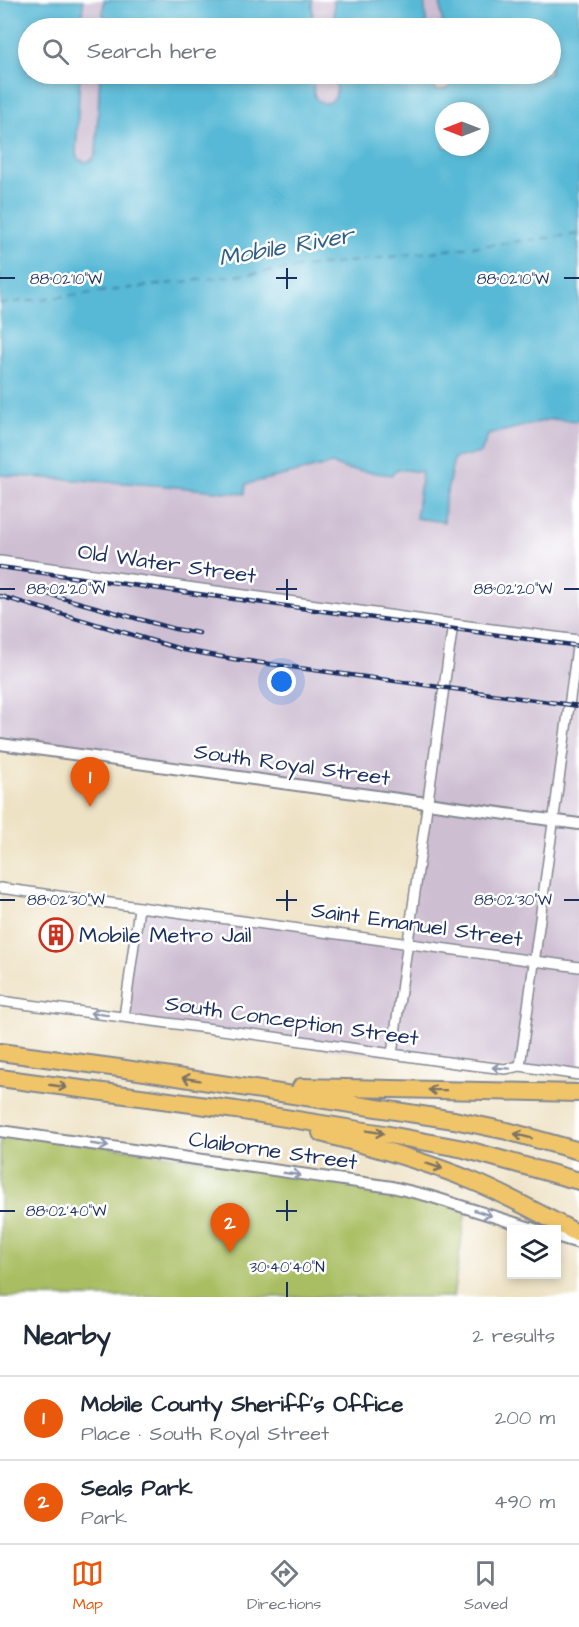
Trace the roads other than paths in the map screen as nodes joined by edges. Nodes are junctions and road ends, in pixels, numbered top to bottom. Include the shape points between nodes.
1 (0, 561) edge
2 (453, 624) junction
3 (578, 640) edge
4 (0, 744) edge
5 (427, 803) junction
6 (554, 820) junction
7 (579, 824) edge
8 (0, 888) edge
9 (139, 908) junction
10 (408, 944) junction
11 (534, 961) junction
12 (579, 967) edge
13 (0, 1001) edge
14 (124, 1017) junction
15 (0, 1052) edge
16 (392, 1054) junction
17 (520, 1066) junction
18 (579, 1075) edge
19 (0, 1078) edge
20 (248, 1088) junction
21 (579, 1093) edge
22 (236, 1110) junction
23 (0, 1131) edge
24 (579, 1151) edge
25 (579, 1181) edge
26 (521, 1225) edge
27 (579, 1234) edge
28 (561, 1238) edge
29 (579, 1243) edge

1 - 2 street, Old Water Street
2 - 3 street, Old Water Street
2 - 5 street
3 - 6 street
4 - 5 street, South Royal Street
5 - 6 street, South Royal Street
5 - 10 street
6 - 7 street, South Royal Street
6 - 11 street
8 - 9 street, Saint Emanuel Street
9 - 10 street, Saint Emanuel Street
9 - 14 street
10 - 11 street, Saint Emanuel Street
10 - 16 street
11 - 12 street, Saint Emanuel Street
11 - 17 street
14 -> 13 street, South Conception Street
14 - 16 street, South Conception Street
20 -> 15 highway
17 -> 16 street, South Conception Street via 505,1069
17 - 18 street, South Conception Street
19 -> 22 highway
21 -> 20 highway
24 -> 20 highway via 454,1120
22 -> 25 highway via 464,1149
22 -> 27 highway via 434,1166 501,1193
23 -> 26 street, Claiborne Street via 392,1187
28 - 29 street

